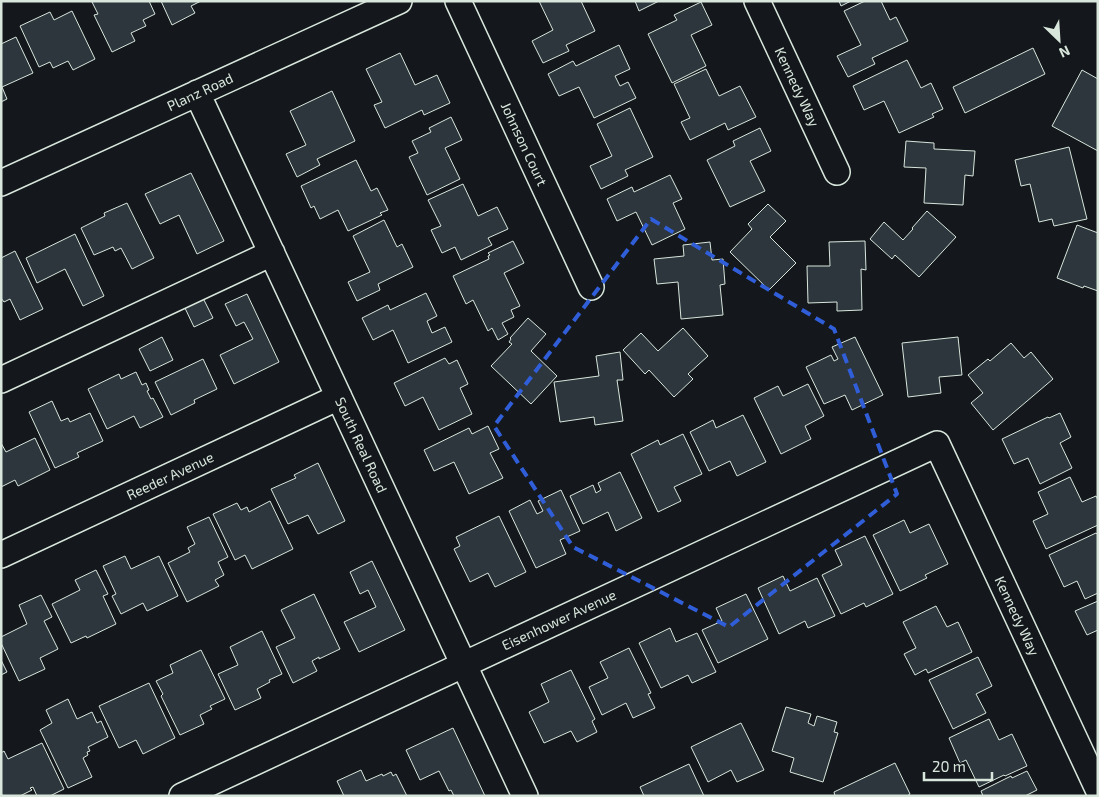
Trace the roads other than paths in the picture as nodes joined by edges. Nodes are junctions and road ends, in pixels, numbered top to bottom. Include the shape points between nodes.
1 (398, 1) edge
2 (458, 1) edge
3 (757, 1) edge
4 (197, 93) junction
5 (837, 172) dead end
6 (1, 183) edge
7 (272, 253) junction
8 (591, 287) dead end
9 (1, 380) edge
10 (339, 397) junction
11 (936, 444) joint
12 (1, 555) edge
13 (464, 664) junction
14 (1098, 789) edge
15 (182, 796) edge
16 (525, 796) edge

1 - 4 street, Planz Road
2 - 8 street, Johnson Court
3 - 5 street, Kennedy Way
4 - 6 street, Planz Road
4 - 7 street, South Real Road
7 - 9 street
7 - 10 street, South Real Road
10 - 12 street, Reeder Avenue
10 - 13 street, South Real Road
11 - 13 street, Eisenhower Avenue
11 - 14 street, Kennedy Way
13 - 15 street, Eisenhower Avenue
13 - 16 street, South Real Road

